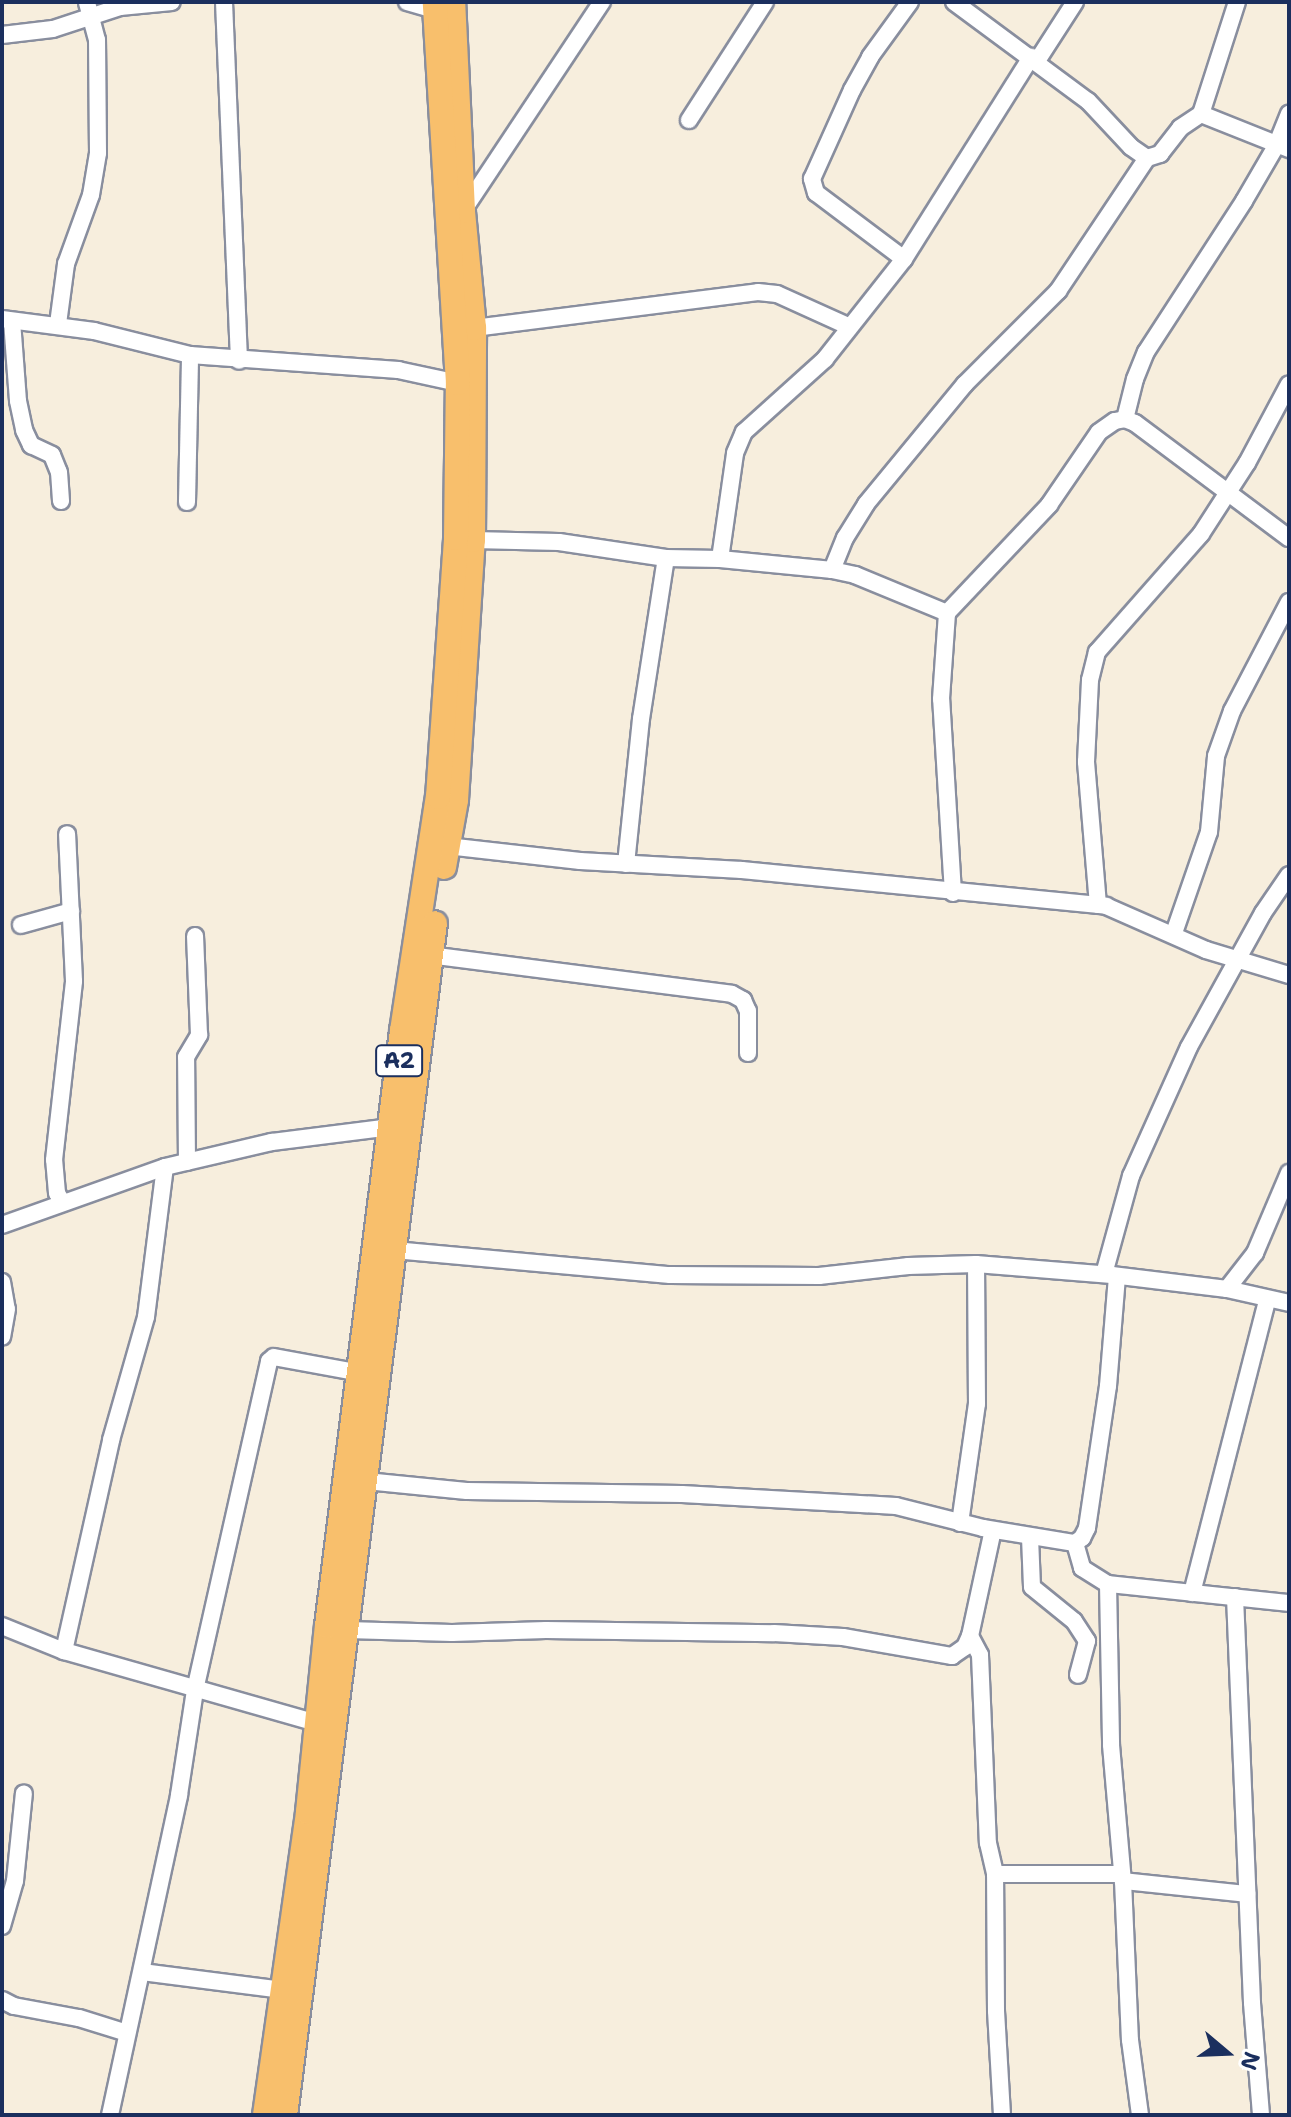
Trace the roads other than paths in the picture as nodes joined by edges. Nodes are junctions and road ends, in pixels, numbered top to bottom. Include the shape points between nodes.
1 (172, 2) edge
2 (224, 2) edge
3 (407, 2) edge
4 (602, 2) edge
5 (765, 2) edge
6 (910, 2) edge
7 (954, 2) edge
8 (1075, 2) edge
9 (1237, 2) edge
10 (441, 5) edge
11 (88, 11) edge
12 (2, 35) edge
13 (1034, 59) junction
14 (1201, 114) junction
15 (1289, 114) edge
16 (689, 120) dead end
17 (1283, 148) edge
18 (1147, 158) junction
19 (463, 211) junction
20 (904, 259) junction
21 (7, 320) edge
22 (58, 324) junction
23 (848, 326) junction
24 (474, 328) junction
25 (190, 355) junction
26 (239, 361) junction
27 (458, 383) junction
28 (1289, 384) edge
29 (1125, 419) junction
30 (1228, 490) junction
31 (61, 501) dead end
32 (187, 502) dead end
33 (1289, 538) edge
34 (473, 540) junction
35 (666, 558) junction
36 (720, 559) junction
37 (832, 570) junction
38 (1289, 602) edge
39 (947, 613) junction
40 (67, 834) dead end
41 (447, 846) junction
42 (626, 864) junction
43 (1289, 875) edge
44 (953, 893) junction
45 (1098, 905) junction
46 (71, 911) junction
47 (21, 925) dead end
48 (1174, 933) junction
49 (195, 936) dead end
50 (429, 955) junction
51 (1237, 960) junction
52 (1284, 969) edge
53 (748, 1053) dead end
54 (391, 1127) junction
55 (187, 1162) junction
56 (165, 1167) junction
57 (1289, 1173) edge
58 (62, 1202) junction
59 (2, 1225) edge
60 (394, 1250) junction
61 (976, 1264) junction
62 (1110, 1275) junction
63 (2, 1282) edge
64 (1227, 1289) junction
65 (1267, 1300) junction
66 (1289, 1303) edge
67 (2, 1337) edge
68 (361, 1373) junction
69 (366, 1481) junction
70 (960, 1523) junction
71 (993, 1530) junction
72 (1030, 1537) junction
73 (1075, 1543) junction
74 (1108, 1584) junction
75 (1192, 1593) junction
76 (1235, 1597) junction
77 (1289, 1603) edge
78 (2, 1626) edge
79 (347, 1630) junction
80 (970, 1636) junction
81 (64, 1651) junction
82 (1078, 1675) dead end
83 (195, 1690) junction
84 (317, 1723) junction
85 (24, 1793) dead end
86 (995, 1874) junction
87 (1123, 1877) junction
88 (1247, 1894) junction
89 (2, 1926) edge
90 (142, 1972) junction
91 (283, 1990) junction
92 (2, 2000) edge
93 (127, 2033) junction
94 (110, 2115) edge
95 (265, 2115) edge
96 (285, 2115) edge
97 (1002, 2115) edge
98 (1140, 2115) edge
99 (1261, 2115) edge

1 - 11 street
2 - 26 street
3 - 10 street
4 - 19 street
5 - 16 street
6 - 20 street via 852,90 812,179 816,193
7 - 13 street
8 - 13 street
9 - 14 street
10 - 19 highway, A2
10 - 27 highway, A2
11 - 12 street via 53,29
11 - 22 street via 97,40 98,153 91,195 66,264
13 - 18 street
13 - 20 street
14 - 17 street
14 - 18 street via 1180,128 1160,154
15 - 17 street
17 - 29 street via 1146,352
18 - 37 street via 1058,291 965,384 866,504
19 - 24 highway, A2
20 - 23 street
21 - 22 street
21 - 31 street via 24,430 31,445 52,455
22 - 25 street
23 - 24 street via 777,294 758,292
23 - 36 street via 812,373 741,436
24 - 34 highway, A2
25 - 26 street
25 - 32 street
26 - 27 street via 398,370
27 - 54 highway, A2 via 456,538 438,797
28 - 30 street
29 - 30 street
29 - 39 street via 1099,432 1049,505
30 - 33 street
30 - 45 street via 1201,534 1107,637 1093,664 1086,762
34 - 35 street via 559,542
34 - 41 highway, A2 via 456,800
35 - 36 street
35 - 42 street
36 - 37 street
37 - 39 street
38 - 48 street via 1232,711 1216,756 1209,832
39 - 44 street via 941,699
40 - 46 street
41 - 42 street
41 - 50 highway, A2
42 - 44 street via 742,870
43 - 51 street
44 - 45 street
45 - 48 street
46 - 47 street
46 - 58 street via 74,981 54,1160
48 - 51 street
49 - 55 street via 200,1019 198,1039 186,1057
50 - 53 street via 732,994 748,1011
50 - 60 highway, A2
51 - 52 street
51 - 62 street via 1189,1047 1131,1176
54 - 55 street via 272,1142
54 - 68 highway, A2
55 - 56 street
56 - 58 street
56 - 81 street via 146,1317 111,1440
57 - 64 street via 1255,1253
58 - 59 street
60 - 61 street via 670,1275 819,1276
60 - 69 highway, A2
61 - 62 street
61 - 70 street via 977,1404
62 - 64 street
62 - 73 street via 1115,1329 1087,1528
63 - 67 street via 7,1309
64 - 65 street
65 - 66 street
65 - 75 street
68 - 83 street via 270,1357
68 - 84 highway, A2
69 - 70 street via 467,1491 856,1503 909,1508
69 - 79 highway, A2
70 - 71 street
71 - 72 street
71 - 80 street
72 - 73 street
72 - 82 street via 1032,1587 1074,1621 1087,1641
73 - 74 street via 1082,1568
74 - 75 street
74 - 87 street via 1111,1745
75 - 76 street
76 - 77 street
76 - 88 street
78 - 81 street
79 - 80 street via 774,1633 843,1637 952,1656
79 - 96 highway, A2
80 - 86 street via 980,1655 988,1843
81 - 83 street
83 - 84 street
83 - 90 street
84 - 91 highway, A2
85 - 89 street via 15,1881
86 - 87 street
86 - 97 street
87 - 88 street
87 - 98 street via 1130,2040
88 - 99 street
90 - 91 street
90 - 93 street
91 - 95 highway, A2
92 - 93 street
93 - 94 street

